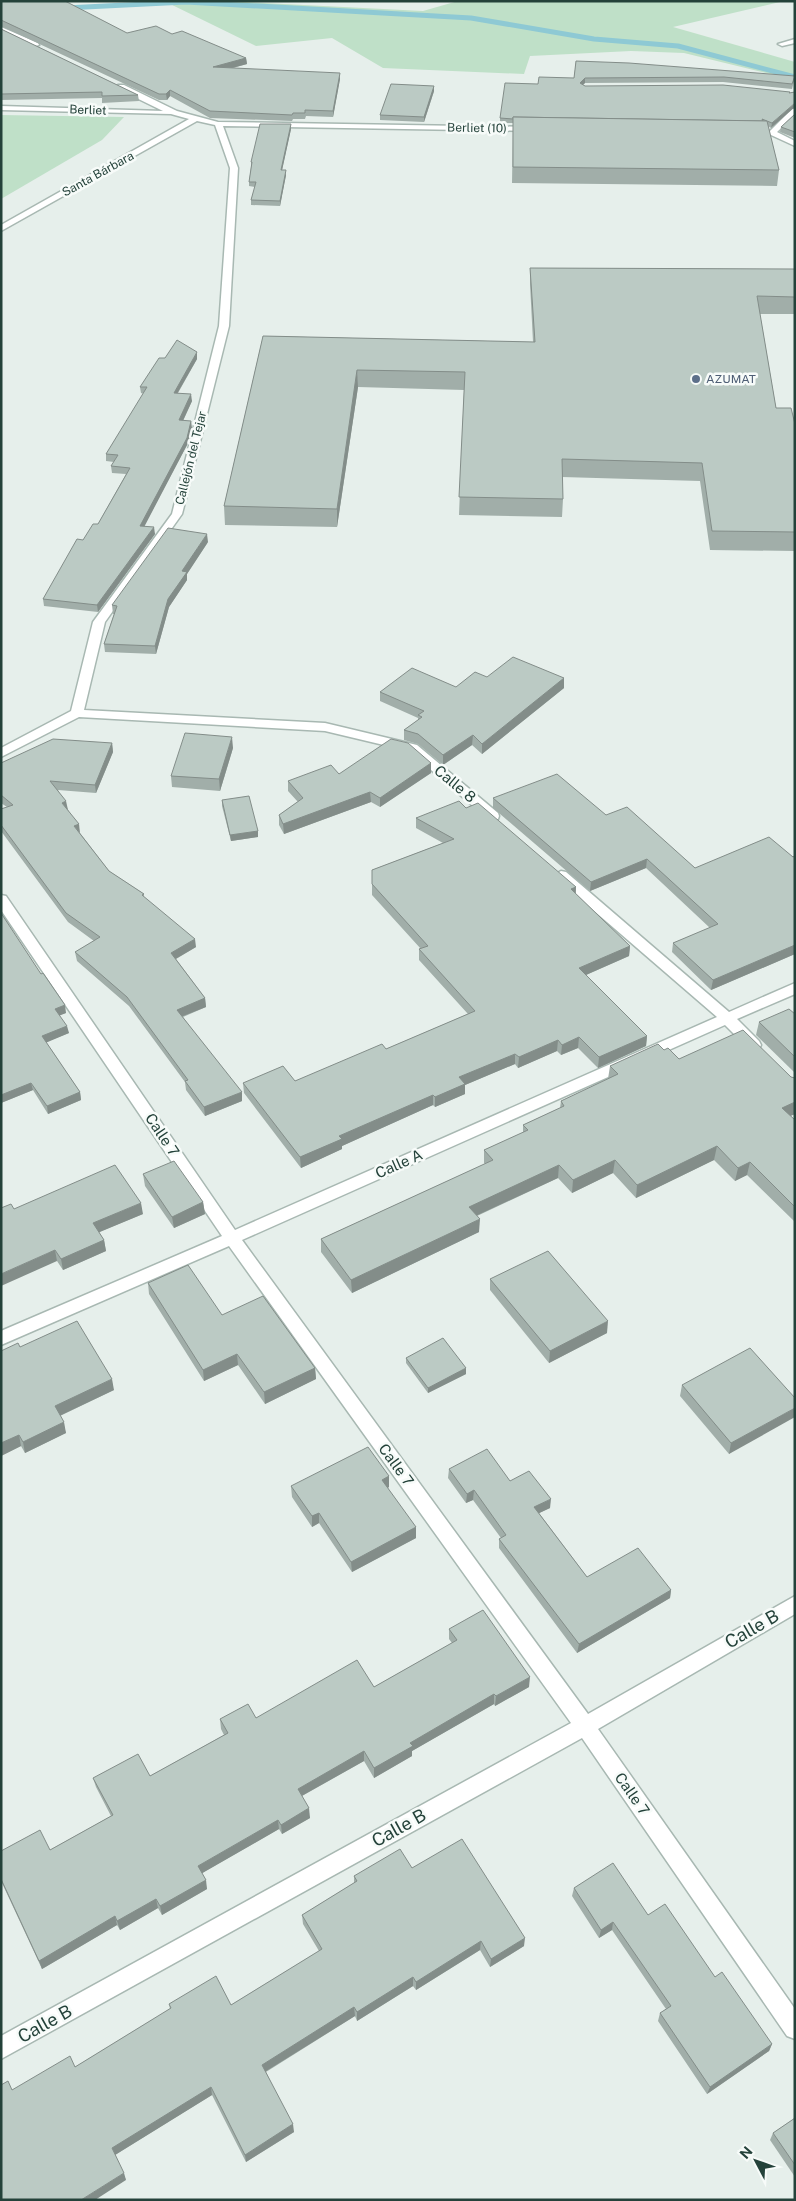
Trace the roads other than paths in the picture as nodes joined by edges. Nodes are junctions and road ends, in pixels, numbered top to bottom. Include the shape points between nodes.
1 (1, 29) edge
2 (795, 41) edge
3 (782, 44) dead end
4 (44, 50) edge
5 (114, 84) edge
6 (1, 108) edge
7 (795, 111) edge
8 (174, 113) junction
9 (195, 119) junction
10 (218, 124) junction
11 (544, 129) edge
12 (742, 133) edge
13 (772, 133) junction
14 (795, 144) edge
15 (1, 229) edge
16 (77, 713) junction
17 (1, 753) edge
18 (506, 827) edge
19 (550, 866) edge
20 (1, 899) edge
21 (795, 988) edge
22 (727, 1018) junction
23 (768, 1059) edge
24 (232, 1238) junction
25 (1, 1338) edge
26 (795, 1604) edge
27 (585, 1726) junction
28 (795, 2028) edge
29 (1, 2048) edge

1 - 4 street
2 - 3 street
5 - 8 street
6 - 8 street, Berliet
7 - 13 street
8 - 9 street
9 - 10 street
9 - 15 street, Santa Bárbara
10 - 11 street, Berliet (10)
10 - 16 street, Callejón del Tejar via 234,168 224,326 177,514 99,622
12 - 13 street
13 - 14 street
16 - 17 street
16 - 18 street, Calle 8 via 325,727 413,748
19 - 22 street
20 - 24 street, Calle 7
21 - 22 street, Calle A
22 - 23 street
22 - 24 street, Calle A
24 - 25 street, Calle A
24 - 27 street, Calle 7
26 - 27 street, Calle B
27 - 28 street, Calle 7
27 - 29 street, Calle B

